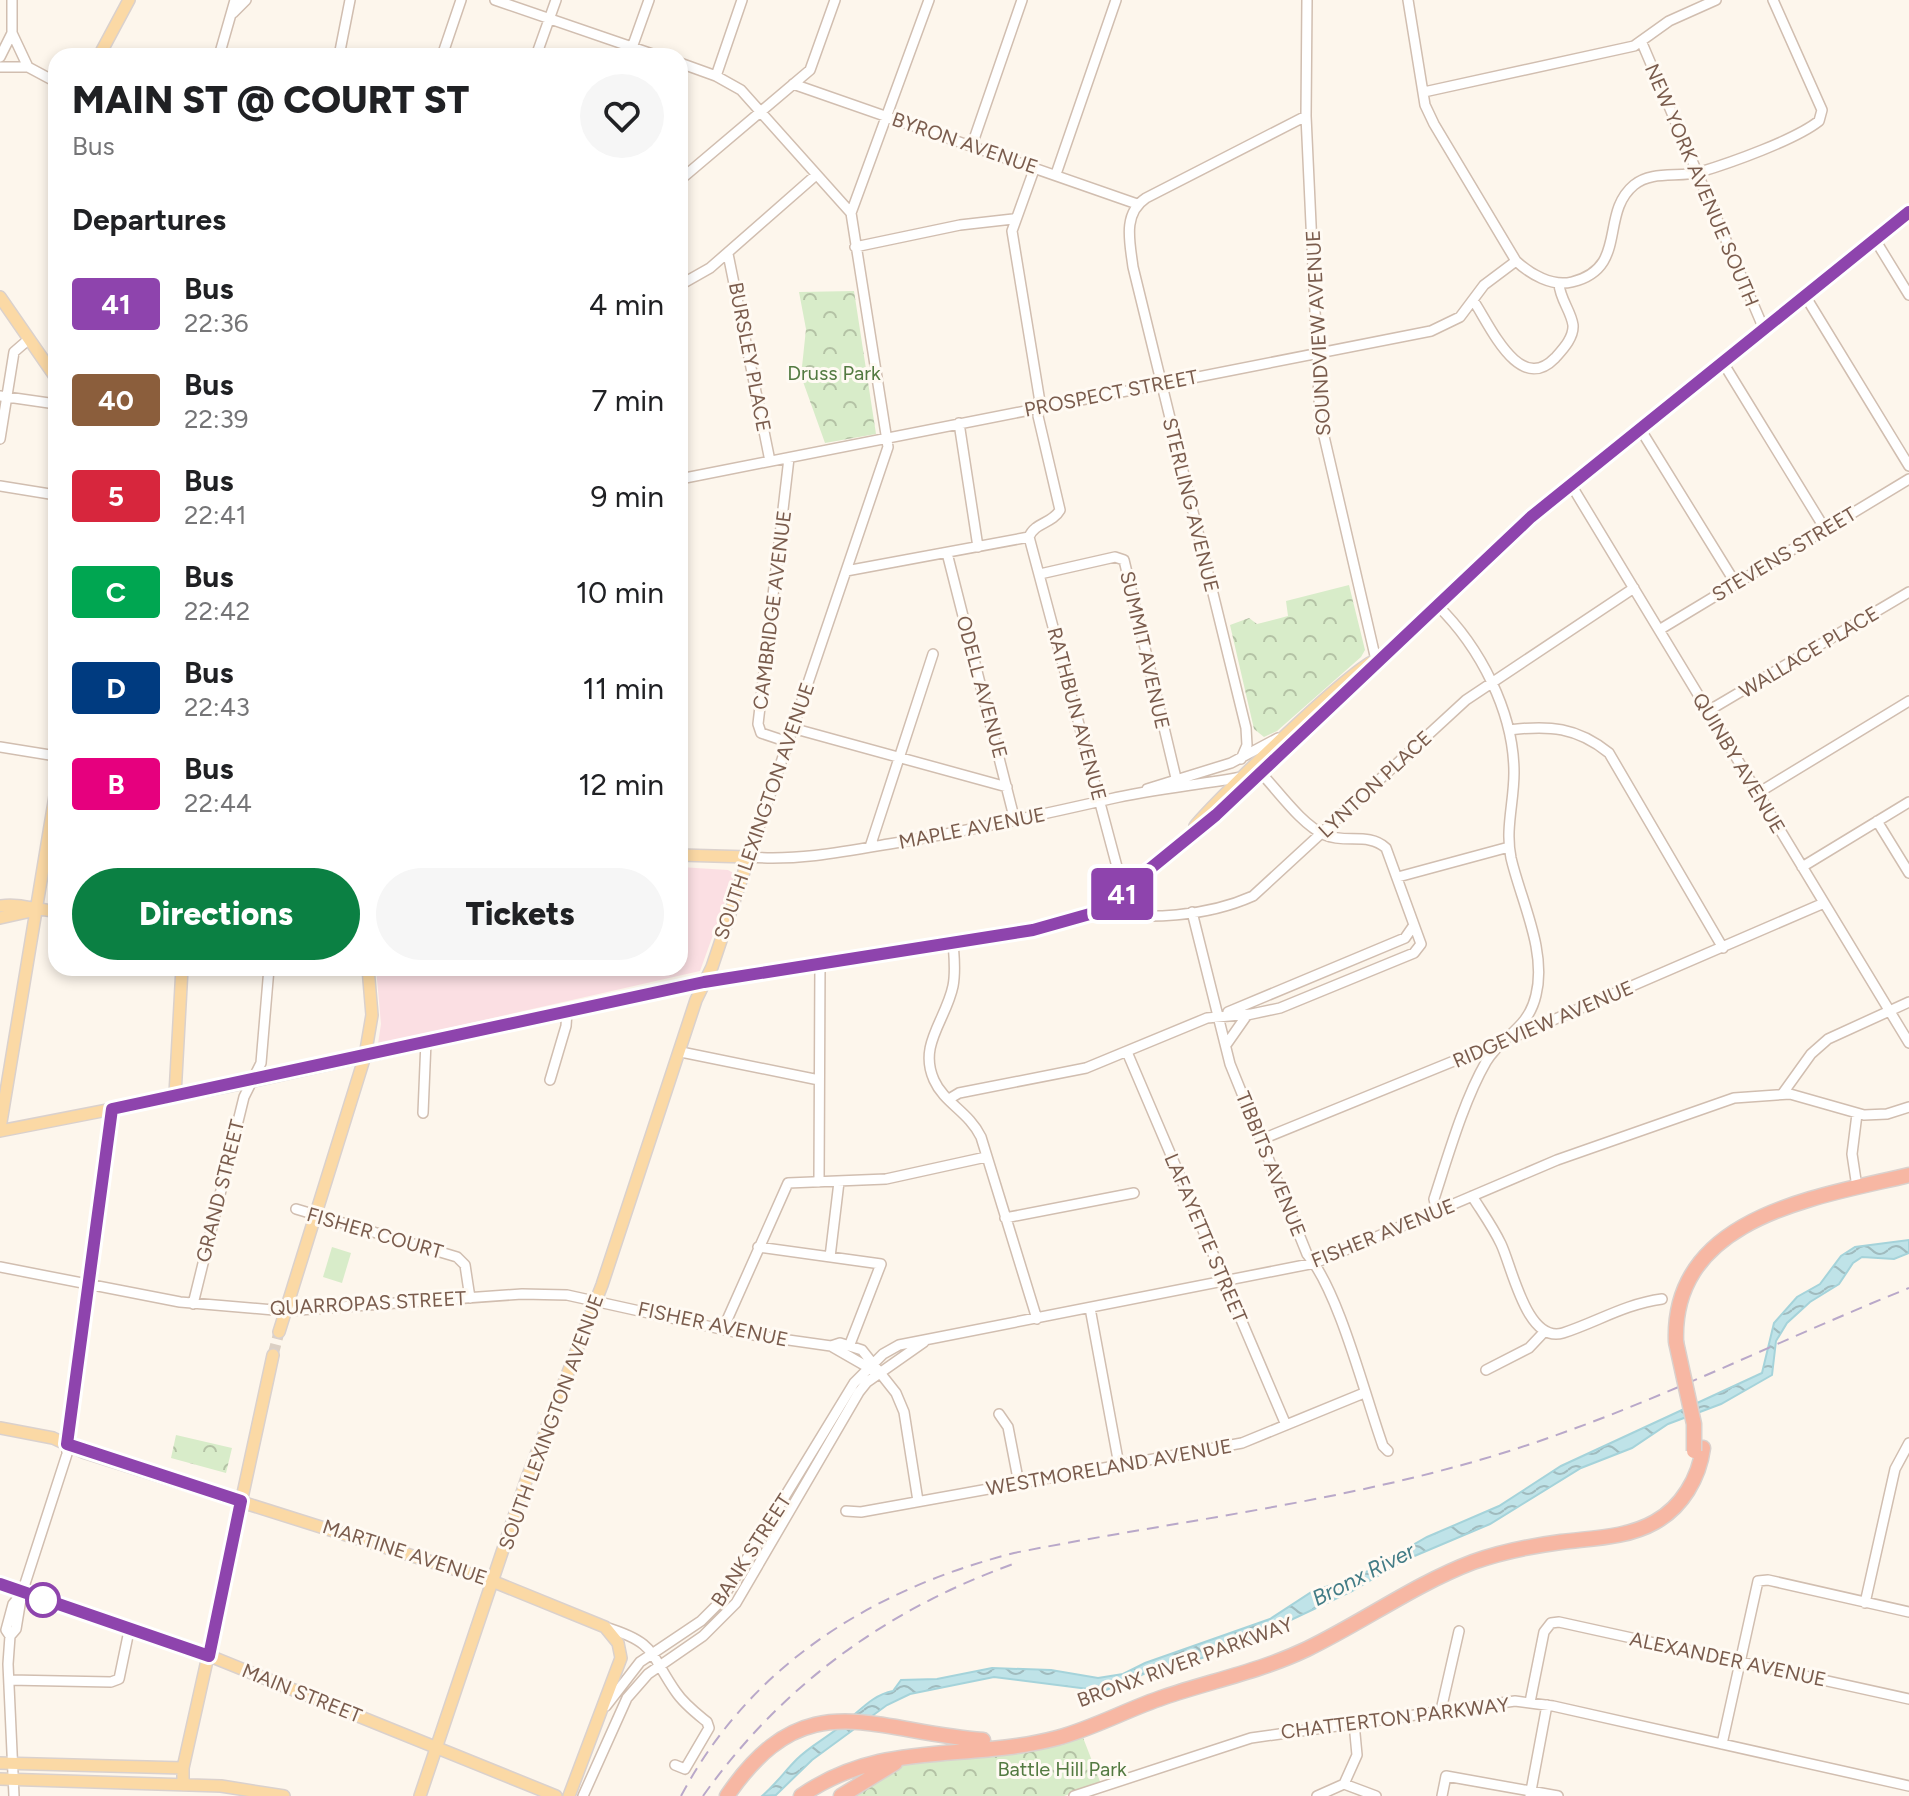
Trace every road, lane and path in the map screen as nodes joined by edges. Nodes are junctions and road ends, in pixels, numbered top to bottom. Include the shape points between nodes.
1 (12, 0) edge
2 (129, 0) edge
3 (235, 0) edge
4 (246, 0) edge
5 (350, 0) edge
6 (461, 0) edge
7 (495, 0) edge
8 (556, 0) edge
9 (649, 0) edge
10 (742, 0) edge
11 (835, 0) edge
12 (929, 0) edge
13 (1022, 0) edge
14 (1116, 0) edge
15 (1307, 0) edge
16 (1408, 0) edge
17 (1716, 0) edge
18 (1773, 0) edge
19 (233, 13) junction
20 (549, 19) junction
21 (12, 33) junction
22 (1642, 43) junction
23 (103, 48) edge
24 (222, 48) edge
25 (341, 48) edge
26 (445, 48) edge
27 (539, 48) edge
28 (620, 48) edge
29 (631, 48) edge
30 (0, 57) edge
31 (688, 66) edge
32 (0, 67) edge
33 (28, 67) junction
34 (716, 76) junction
35 (48, 78) edge
36 (793, 84) junction
37 (1424, 92) junction
38 (760, 112) junction
39 (1306, 116) junction
40 (888, 117) junction
41 (972, 145) junction
42 (1035, 167) junction
43 (688, 173) edge
44 (1698, 173) junction
45 (1056, 174) junction
46 (816, 175) junction
47 (1137, 204) junction
48 (1909, 212) edge
49 (851, 213) junction
50 (1013, 219) junction
51 (1874, 238) junction
52 (855, 247) junction
53 (728, 254) junction
54 (1516, 261) junction
55 (688, 283) edge
56 (1559, 284) junction
57 (1804, 294) junction
58 (1909, 295) edge
59 (0, 297) edge
60 (1473, 300) junction
61 (1763, 327) junction
62 (29, 339) junction
63 (1316, 352) junction
64 (1722, 361) junction
65 (48, 366) edge
66 (1161, 383) junction
67 (4, 397) edge
68 (48, 403) edge
69 (1039, 408) junction
70 (959, 423) junction
71 (1639, 427) junction
72 (888, 438) junction
73 (0, 439) edge
74 (789, 458) junction
75 (770, 461) junction
76 (1909, 466) edge
77 (688, 477) edge
78 (1909, 479) edge
79 (1570, 483) junction
80 (0, 486) edge
81 (48, 494) edge
82 (1825, 529) junction
83 (1029, 537) junction
84 (978, 547) junction
85 (947, 553) junction
86 (846, 571) junction
87 (1040, 574) junction
88 (1736, 584) junction
89 (1634, 588) junction
90 (1909, 592) edge
91 (1437, 605) junction
92 (1659, 630) junction
93 (933, 654) dead end
94 (1376, 660) junction
95 (1491, 683) junction
96 (1909, 701) edge
97 (1708, 711) junction
98 (1306, 718) junction
99 (792, 728) junction
100 (1246, 728) junction
101 (1509, 730) junction
102 (788, 742) junction
103 (1270, 742) junction
104 (0, 747) edge
105 (48, 755) edge
106 (898, 758) junction
107 (1241, 759) junction
108 (1261, 773) junction
109 (1243, 776) junction
110 (1176, 778) junction
111 (1007, 787) junction
112 (1140, 792) junction
113 (1758, 793) junction
114 (1100, 801) junction
115 (1909, 802) edge
116 (1347, 811) junction
117 (1015, 821) junction
118 (1877, 821) junction
119 (1322, 834) junction
120 (1187, 836) junction
121 (48, 838) edge
122 (1361, 839) junction
123 (870, 847) junction
124 (1509, 847) junction
125 (688, 855) edge
126 (749, 857) junction
127 (1802, 867) junction
128 (1909, 873) edge
129 (1398, 877) junction
130 (1124, 893) junction
131 (1824, 903) junction
132 (0, 906) edge
133 (36, 910) junction
134 (48, 911) edge
135 (1097, 912) junction
136 (1192, 912) junction
137 (0, 918) edge
138 (1414, 925) junction
139 (953, 942) junction
140 (1723, 948) junction
141 (820, 962) junction
142 (182, 976) edge
143 (269, 976) edge
144 (369, 976) edge
145 (704, 982) junction
146 (1909, 1002) edge
147 (567, 1011) junction
148 (1890, 1011) junction
149 (1252, 1014) junction
150 (1218, 1017) junction
151 (1508, 1039) junction
152 (426, 1041) junction
153 (1909, 1043) edge
154 (1226, 1045) junction
155 (681, 1052) junction
156 (1127, 1052) junction
157 (365, 1056) junction
158 (550, 1080) dead end
159 (819, 1080) junction
160 (252, 1081) junction
161 (1783, 1093) junction
162 (175, 1095) junction
163 (949, 1099) junction
164 (1909, 1107) edge
165 (112, 1109) junction
166 (423, 1113) dead end
167 (1857, 1114) junction
168 (0, 1129) edge
169 (1260, 1140) junction
170 (986, 1157) junction
171 (1909, 1175) edge
172 (819, 1182) junction
173 (839, 1182) junction
174 (1909, 1184) edge
175 (1857, 1187) junction
176 (1134, 1193) dead end
177 (1472, 1196) junction
178 (296, 1209) dead end
179 (1437, 1212) junction
180 (315, 1215) junction
181 (1005, 1218) junction
182 (758, 1247) junction
183 (830, 1257) junction
184 (1315, 1263) junction
185 (0, 1267) edge
186 (1225, 1282) junction
187 (91, 1285) junction
188 (470, 1298) junction
189 (596, 1299) junction
190 (1662, 1299) dead end
191 (193, 1304) junction
192 (1090, 1308) junction
193 (285, 1311) junction
194 (1037, 1319) junction
195 (723, 1329) junction
196 (1545, 1331) junction
197 (279, 1332) tunnel mouth
198 (1680, 1341) junction
199 (850, 1344) junction
200 (831, 1346) junction
201 (273, 1355) tunnel mouth
202 (873, 1368) junction
203 (1486, 1370) dead end
204 (1364, 1393) junction
205 (999, 1414) dead end
206 (1286, 1425) junction
207 (0, 1428) edge
208 (1909, 1443) edge
209 (67, 1444) junction
210 (1698, 1450) junction
211 (1388, 1451) dead end
212 (1119, 1465) junction
213 (1019, 1484) junction
214 (241, 1501) junction
215 (918, 1501) junction
216 (846, 1511) dead end
217 (234, 1535) tunnel mouth
218 (492, 1581) junction
219 (0, 1584) edge
220 (22, 1593) junction
221 (1865, 1603) junction
222 (1909, 1612) edge
223 (130, 1626) junction
224 (605, 1627) junction
225 (1459, 1631) dead end
226 (209, 1651) junction
227 (654, 1652) junction
228 (1739, 1662) junction
229 (662, 1664) junction
230 (9, 1680) junction
231 (1909, 1699) edge
232 (1530, 1702) junction
233 (1547, 1705) junction
234 (604, 1709) junction
235 (1441, 1710) junction
236 (1354, 1723) junction
237 (983, 1740) junction
238 (1722, 1744) junction
239 (437, 1748) junction
240 (936, 1752) junction
241 (0, 1763) edge
242 (14, 1763) junction
243 (675, 1765) dead end
244 (183, 1768) junction
245 (0, 1779) edge
246 (15, 1779) junction
247 (1344, 1784) junction
248 (1909, 1786) edge
249 (182, 1790) edge
250 (1530, 1793) edge
251 (14, 1796) edge
252 (284, 1796) edge
253 (420, 1796) edge
254 (556, 1796) edge
255 (569, 1796) edge
256 (583, 1796) edge
257 (727, 1796) edge
258 (790, 1796) edge
259 (801, 1796) edge
260 (841, 1796) edge
261 (1074, 1796) edge
262 (1317, 1796) edge
263 (1376, 1796) edge
264 (1442, 1796) edge
265 (1558, 1796) edge

1 - 21 street
2 - 23 main road
3 - 19 street
4 - 19 street
5 - 25 street
6 - 26 street
7 - 20 street
8 - 20 street
9 - 29 street
10 - 34 street
11 - 36 street via 812,67
12 - 40 street, SOUTH LEXINGTON AVENUE
13 - 41 street
14 - 45 street
15 - 39 street, SOUNDVIEW AVENUE
16 - 37 street
17 - 22 street, NEW YORK AVENUE SOUTH via 1669,21
18 - 44 street via 1822,117 1808,129
19 - 24 street
20 - 27 street
20 - 28 street
21 - 30 street
21 - 33 street
22 - 37 street, NEW YORK AVENUE SOUTH
22 - 44 street, NEW YORK AVENUE SOUTH
31 - 34 street
32 - 33 street
33 - 35 street
34 - 38 street via 741,90
36 - 38 street
36 - 40 street, BYRON AVENUE
37 - 54 street via 1434,124
38 - 43 street
38 - 46 street
39 - 47 street
39 - 63 street, SOUNDVIEW AVENUE
40 - 41 street, BYRON AVENUE
40 - 49 street, SOUTH LEXINGTON AVENUE
41 - 42 street, BYRON AVENUE
42 - 45 street, BYRON AVENUE
42 - 50 street
44 - 56 street via 1648,178 1631,187 1601,267 1586,278
44 - 61 street, NEW YORK AVENUE SOUTH
45 - 47 street, BYRON AVENUE
46 - 49 street
46 - 53 street
47 - 66 street, STERLING AVENUE via 1130,219 1133,267
48 - 51 main road
49 - 52 street, SOUTH LEXINGTON AVENUE
50 - 52 street
50 - 69 street
51 - 57 main road
51 - 58 street
52 - 72 street, SOUTH LEXINGTON AVENUE
53 - 55 street
53 - 75 street, BURSLEY PLACE
54 - 56 street
54 - 60 street, PROSPECT STREET
56 - 60 street via 1573,325 1567,344 1544,367 1527,369 1514,361
57 - 61 main road
57 - 76 street
59 - 62 main road
60 - 63 street, PROSPECT STREET via 1460,317 1440,329
61 - 64 main road
62 - 65 main road
62 - 67 street via 14,352
63 - 66 street, PROSPECT STREET
63 - 94 street, SOUNDVIEW AVENUE via 1325,453
64 - 71 main road
64 - 82 street
66 - 69 street, PROSPECT STREET
66 - 100 street, STERLING AVENUE
67 - 68 street
67 - 73 street
69 - 70 street, PROSPECT STREET
69 - 83 street via 1060,510 1034,527
70 - 72 street, PROSPECT STREET
70 - 84 street
71 - 79 main road
71 - 88 street
72 - 74 street, PROSPECT STREET
72 - 86 street, SOUTH LEXINGTON AVENUE
74 - 75 street, PROSPECT STREET
74 - 102 street, CAMBRIDGE AVENUE via 758,724 761,733
75 - 77 street, PROSPECT STREET
78 - 82 street, STEVENS STREET
79 - 89 street, QUINBY AVENUE
79 - 91 main road
80 - 81 street
82 - 88 street, STEVENS STREET
83 - 84 street
83 - 87 street, RATHBUN AVENUE
84 - 85 street
85 - 86 street
85 - 111 street, ODELL AVENUE
86 - 99 street, SOUTH LEXINGTON AVENUE
87 - 110 street, SUMMIT AVENUE via 1115,557 1124,560
87 - 114 street, RATHBUN AVENUE
88 - 92 street, STEVENS STREET
89 - 92 street, QUINBY AVENUE
89 - 95 street, LYNTON PLACE
90 - 97 street, WALLACE PLACE
91 - 94 main road
91 - 95 street
92 - 97 street, QUINBY AVENUE
93 - 106 street
94 - 98 main road via 1366,663
94 - 108 main road
95 - 101 street
95 - 116 street, LYNTON PLACE via 1459,706
96 - 113 street
97 - 113 street, QUINBY AVENUE
98 - 103 street
98 - 109 main road
99 - 102 street, SOUTH LEXINGTON AVENUE
99 - 106 street
100 - 103 street via 1256,741
100 - 107 street, STERLING AVENUE
101 - 124 street via 1514,771
101 - 140 street via 1561,728 1609,753
102 - 126 street, SOUTH LEXINGTON AVENUE
103 - 107 street
104 - 105 street
106 - 111 street
106 - 123 street
107 - 110 street
108 - 109 street, MAPLE AVENUE
108 - 119 street
108 - 120 main road
109 - 112 street, MAPLE AVENUE
109 - 120 main road
110 - 112 street
111 - 117 street, ODELL AVENUE
112 - 114 street, MAPLE AVENUE
113 - 127 street, QUINBY AVENUE
114 - 117 street, MAPLE AVENUE
114 - 130 street, RATHBUN AVENUE
115 - 118 street
116 - 119 street, LYNTON PLACE
116 - 122 street via 1341,831
117 - 123 street, MAPLE AVENUE
118 - 127 street
118 - 128 street
119 - 122 street via 1341,841
119 - 136 street, LYNTON PLACE via 1253,896
120 - 130 main road
121 - 133 main road
122 - 129 street via 1386,848
123 - 126 street, MAPLE AVENUE via 803,857
124 - 129 street
124 - 151 street via 1539,970 1529,1015
125 - 126 main road, MAPLE AVENUE
126 - 145 main road, SOUTH LEXINGTON AVENUE
127 - 131 street, QUINBY AVENUE
129 - 138 street
130 - 135 main road
131 - 140 street, RIDGEVIEW AVENUE
131 - 148 street, QUINBY AVENUE
132 - 133 main road via 19,903
133 - 134 main road
133 - 137 main road
133 - 168 main road
135 - 136 street, LYNTON PLACE
135 - 139 main road via 1047,927
136 - 150 street, TIBBITS AVENUE
138 - 149 street via 1421,944 1414,953
138 - 150 street via 1405,938
139 - 141 main road
139 - 163 street via 952,989 927,1053 935,1083
140 - 151 street, RIDGEVIEW AVENUE
141 - 145 main road
141 - 159 street
142 - 162 main road
143 - 160 street, GRAND STREET via 266,1035
144 - 157 main road via 372,1015
145 - 147 main road
145 - 155 main road, SOUTH LEXINGTON AVENUE
146 - 148 street
147 - 152 main road
147 - 158 street
148 - 153 street, QUINBY AVENUE
148 - 161 street via 1822,1044
149 - 150 street
149 - 154 street
150 - 154 street, TIBBITS AVENUE
150 - 156 street
151 - 169 street, RIDGEVIEW AVENUE
151 - 179 street via 1494,1050 1476,1082 1434,1199
152 - 157 main road
152 - 166 street
154 - 169 street, TIBBITS AVENUE
155 - 159 street
155 - 189 main road, SOUTH LEXINGTON AVENUE
156 - 163 street via 1086,1068
156 - 186 street, LAFAYETTE STREET
157 - 160 main road
157 - 180 main road
159 - 172 street
160 - 162 main road
160 - 191 street, GRAND STREET
161 - 167 street
161 - 177 street, FISHER AVENUE via 1734,1098 1673,1118
162 - 165 main road
163 - 170 street via 975,1123
164 - 167 street via 1887,1114
165 - 168 main road
165 - 187 street
167 - 175 street via 1852,1154
169 - 184 street, TIBBITS AVENUE
170 - 173 street via 886,1179
170 - 181 street
171 - 175 highway, BRONX RIVER PARKWAY
172 - 173 street
172 - 182 street via 788,1183
173 - 183 street
174 - 198 highway, BRONX RIVER PARKWAY via 1789,1213 1742,1236 1695,1289
175 - 198 highway, BRONX RIVER PARKWAY via 1778,1207 1727,1237 1685,1289 1677,1315
176 - 181 street
177 - 179 street, FISHER AVENUE
177 - 196 street via 1503,1247 1525,1306
178 - 180 street, FISHER COURT
179 - 184 street, FISHER AVENUE
180 - 188 street, FISHER COURT via 457,1257 465,1265
180 - 193 main road
181 - 194 street
182 - 183 street
182 - 195 street
183 - 199 street via 881,1264
184 - 186 street, FISHER AVENUE
184 - 204 street, TIBBITS AVENUE
185 - 187 street, QUARROPAS STREET
186 - 192 street, FISHER AVENUE
186 - 206 street, LAFAYETTE STREET
187 - 191 street, QUARROPAS STREET
187 - 209 street
188 - 189 street, QUARROPAS STREET via 522,1294
188 - 193 street, QUARROPAS STREET
189 - 195 street, FISHER AVENUE
189 - 218 main road, SOUTH LEXINGTON AVENUE
190 - 196 street via 1615,1310 1559,1334
191 - 193 street, QUARROPAS STREET
192 - 194 street, FISHER AVENUE
192 - 212 street
193 - 197 main road
194 - 202 street, FISHER AVENUE via 924,1342
195 - 200 street, FISHER AVENUE
196 - 203 street via 1529,1348
198 - 210 highway, BRONX RIVER PARKWAY, bridge
199 - 200 street, FISHER AVENUE
199 - 202 street via 862,1350
200 - 202 street, FISHER AVENUE
201 - 214 main road
202 - 215 street via 900,1400
202 - 227 street, BANK STREET via 854,1383 728,1592 701,1621
202 - 229 street, BANK STREET via 736,1603 703,1636
204 - 206 street, WESTMORELAND AVENUE
204 - 211 street, TIBBITS AVENUE
205 - 213 street via 1008,1427
206 - 212 street, WESTMORELAND AVENUE via 1242,1443
207 - 209 main road, MARTINE AVENUE
208 - 221 street via 1895,1469
209 - 214 main road, MARTINE AVENUE
209 - 220 street
210 - 237 highway, BRONX RIVER PARKWAY via 1675,1494 1638,1521 1483,1550 1270,1655 1158,1690 1062,1728
210 - 240 highway, BRONX RIVER PARKWAY via 1687,1492 1670,1512 1647,1526 1479,1560 1293,1656 1157,1699 1070,1734
212 - 213 street, WESTMORELAND AVENUE
213 - 215 street, WESTMORELAND AVENUE
214 - 217 main road
214 - 218 main road, MARTINE AVENUE
215 - 216 street, WESTMORELAND AVENUE
218 - 224 main road, MARTINE AVENUE
218 - 239 main road, SOUTH LEXINGTON AVENUE
219 - 220 main road, MAIN STREET
220 - 223 main road, MAIN STREET
220 - 230 street via 10,1636
221 - 222 street
221 - 228 street via 1758,1581
223 - 226 main road, MAIN STREET
223 - 230 street via 120,1677 111,1682
224 - 227 street, MARTINE AVENUE
224 - 234 main road via 621,1656
225 - 235 street
226 - 239 main road, MAIN STREET
226 - 244 main road
227 - 229 street, MARTINE AVENUE
227 - 234 street, BANK STREET via 631,1671
228 - 231 street, ALEXANDER AVENUE
228 - 232 street, ALEXANDER AVENUE via 1565,1623 1548,1625
228 - 238 street
229 - 243 street, MARTINE AVENUE via 676,1692 709,1725 685,1769
229 - 256 street, BANK STREET via 627,1698
230 - 242 street
232 - 233 street, CHATTERTON PARKWAY
232 - 235 street, CHATTERTON PARKWAY
233 - 238 street, CHATTERTON PARKWAY
233 - 250 street
234 - 255 main road, BANK STREET
235 - 236 street, CHATTERTON PARKWAY
236 - 247 street via 1357,1755
236 - 261 street, CHATTERTON PARKWAY via 1237,1741
237 - 257 highway via 834,1720 798,1730 772,1746
237 - 258 highway, BRONX RIVER PARKWAY via 867,1755 830,1770
238 - 248 street, CHATTERTON PARKWAY
239 - 253 main road, SOUTH LEXINGTON AVENUE
239 - 254 main road, MAIN STREET
240 - 259 highway, BRONX RIVER PARKWAY via 857,1766
240 - 260 highway via 886,1766
241 - 242 main road
242 - 244 main road
242 - 246 street
244 - 249 main road
245 - 246 main road
246 - 249 main road
246 - 251 street
247 - 262 street
247 - 263 street
249 - 252 main road via 221,1786
250 - 264 street via 1446,1776
250 - 265 street

